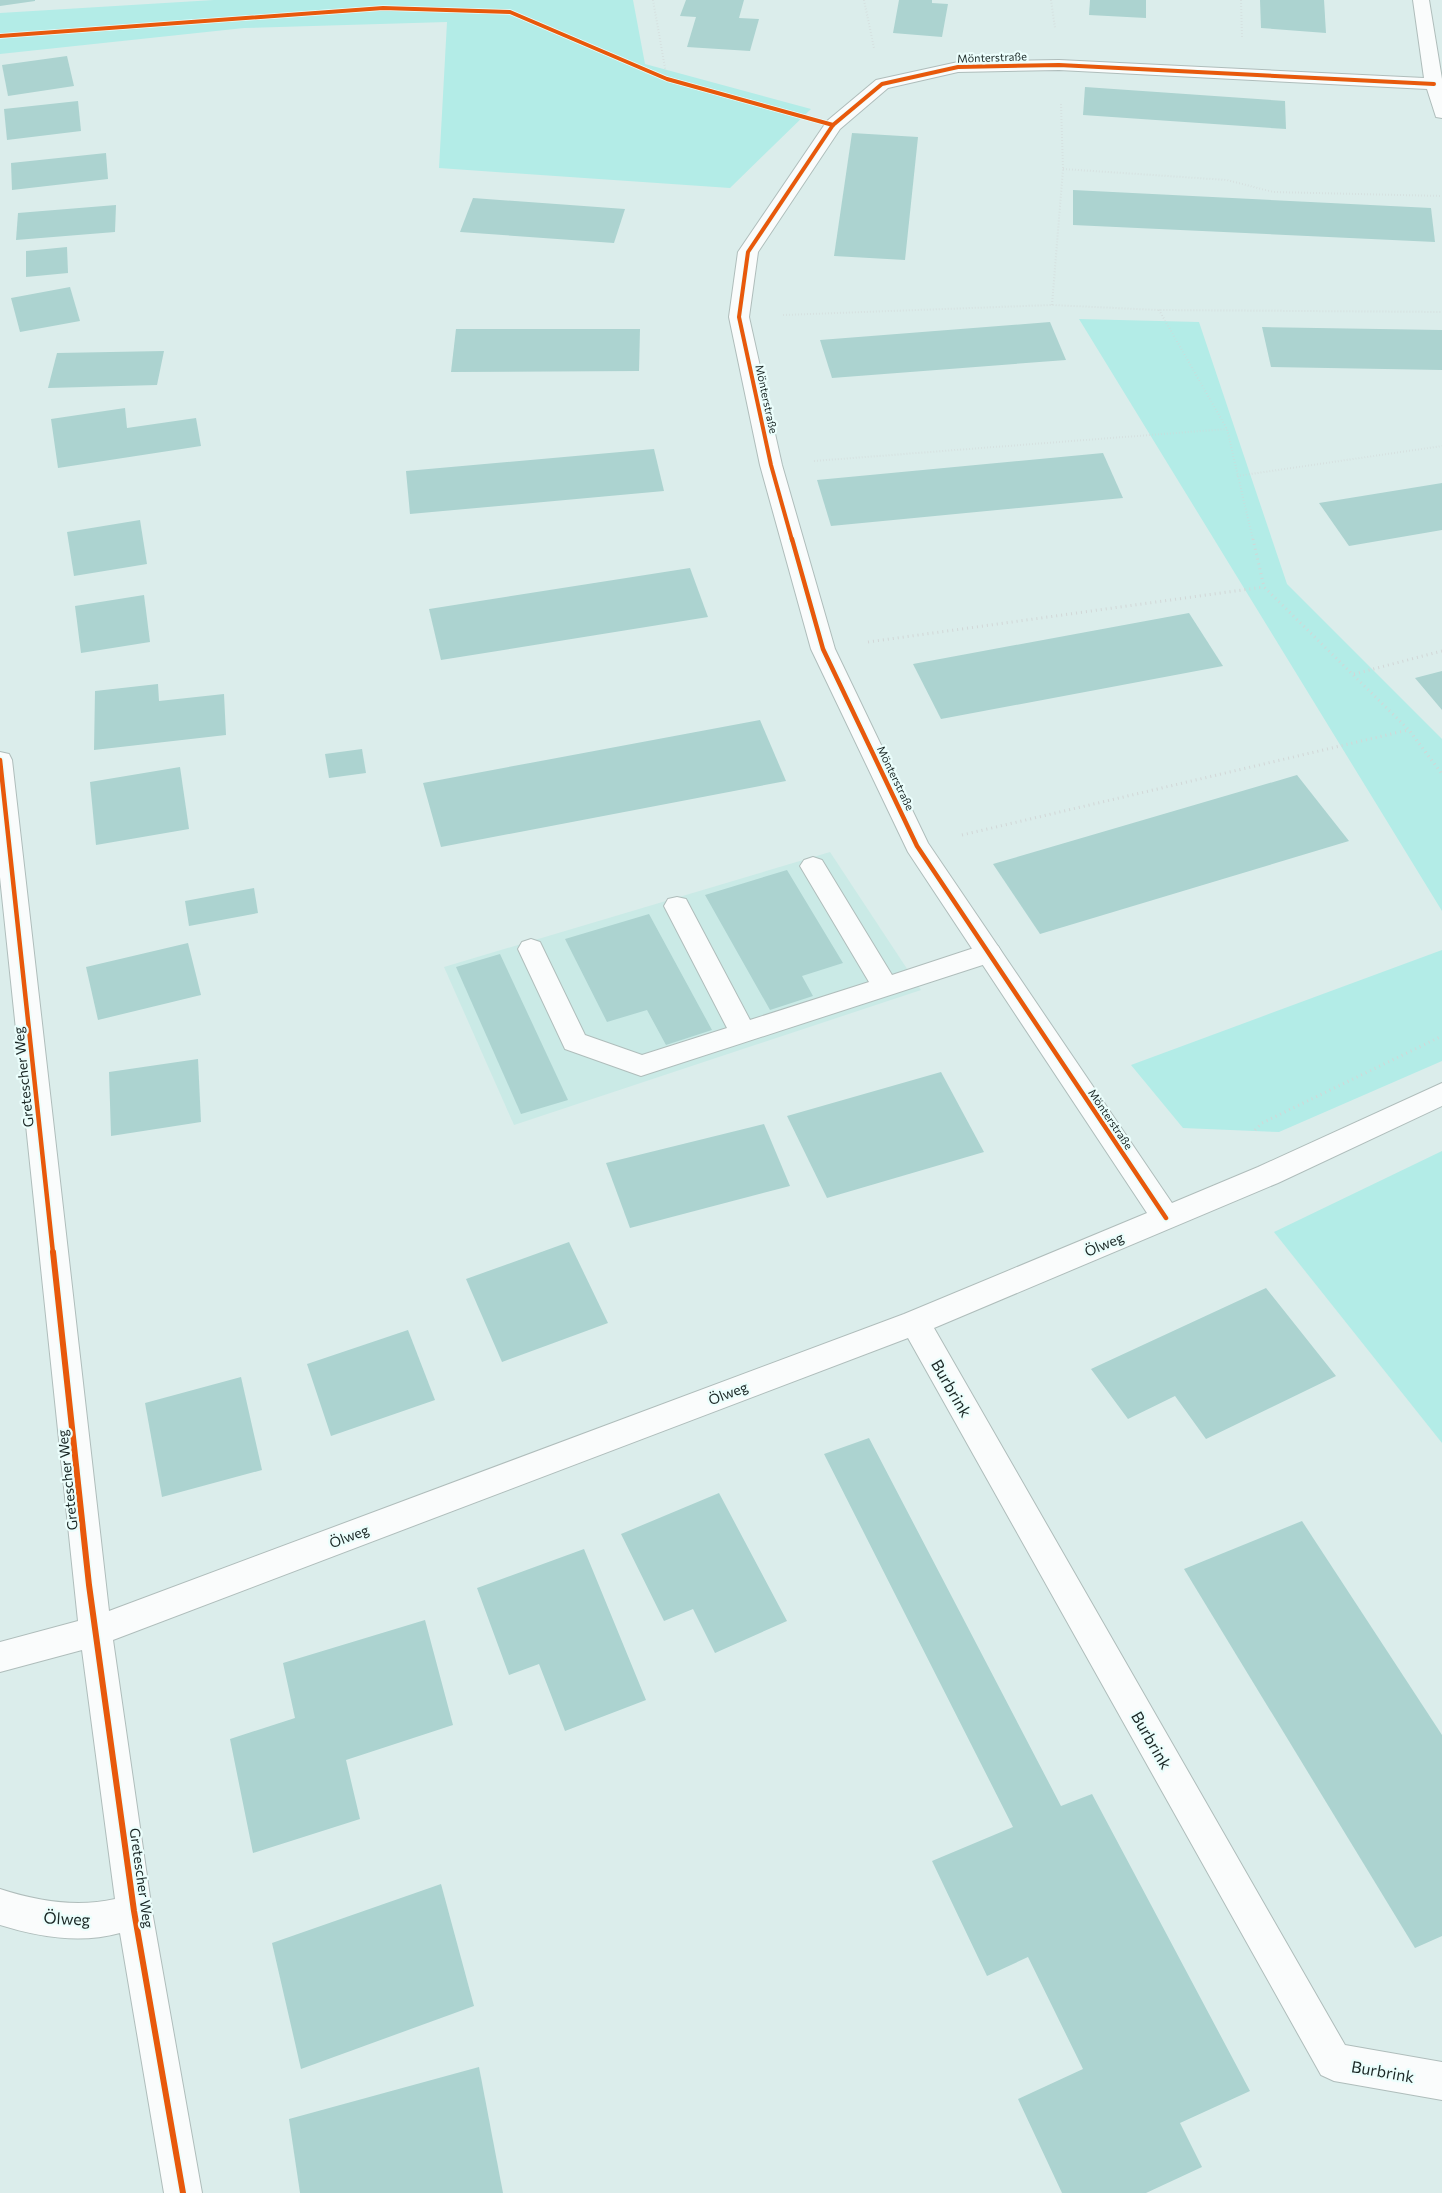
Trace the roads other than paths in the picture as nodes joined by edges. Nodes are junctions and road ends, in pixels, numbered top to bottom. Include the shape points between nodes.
1 (1421, 0) edge
2 (1434, 84) junction
3 (1442, 113) edge
4 (0, 760) edge
5 (813, 866) dead end
6 (677, 906) dead end
7 (531, 949) dead end
8 (989, 953) junction
9 (885, 986) junction
10 (743, 1032) junction
11 (1442, 1094) edge
12 (1166, 1218) junction
13 (915, 1323) junction
14 (96, 1631) junction
15 (0, 1657) edge
16 (0, 1906) edge
17 (134, 1911) junction
18 (1442, 2081) edge
19 (183, 2193) edge

1 - 2 street
2 - 3 street
2 - 8 street, Mönterstraße via 1059,65 958,67 882,84 833,125 748,252 739,317 771,465 823,648 918,846
4 - 14 street, Gretescher Weg
5 - 9 street
6 - 10 street
7 - 10 street via 575,1042 641,1066
8 - 9 street
8 - 12 street, Mönterstraße
9 - 10 street
11 - 12 street, Ölweg via 1268,1175
12 - 13 street, Ölweg
13 - 14 street, Ölweg
13 - 18 street, Burbrink via 1334,2062
14 - 15 street, Ölweg
14 - 17 street, Gretescher Weg
16 - 17 street, Ölweg via 59,1920 102,1919
17 - 19 street, Gretescher Weg

